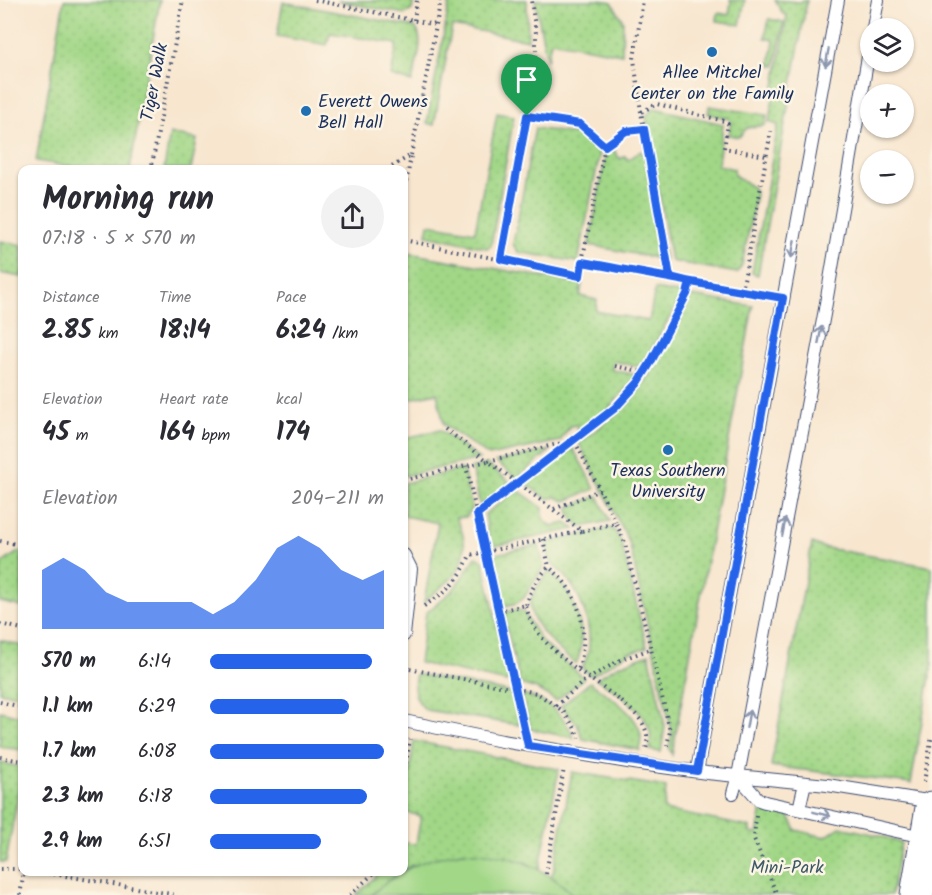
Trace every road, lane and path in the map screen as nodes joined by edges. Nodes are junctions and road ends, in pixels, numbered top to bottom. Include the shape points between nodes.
1 (183, 0) edge
2 (315, 0) edge
3 (417, 0) edge
4 (441, 0) edge
5 (531, 0) edge
6 (643, 0) edge
7 (838, 0) edge
8 (878, 0) edge
9 (323, 1) edge
10 (875, 18) edge
11 (414, 20) junction
12 (436, 25) junction
13 (865, 72) edge
14 (641, 112) junction
15 (527, 116) junction
16 (644, 129) junction
17 (771, 131) dead end
18 (605, 146) junction
19 (411, 155) junction
20 (766, 156) junction
21 (152, 165) edge
22 (395, 165) edge
23 (408, 173) edge
24 (408, 243) edge
25 (501, 259) junction
26 (582, 262) junction
27 (670, 277) junction
28 (690, 282) junction
29 (742, 291) junction
30 (783, 298) junction
31 (615, 366) dead end
32 (645, 372) junction
33 (445, 429) dead end
34 (574, 440) junction
35 (488, 461) junction
36 (466, 466) junction
37 (408, 479) edge
38 (518, 483) junction
39 (600, 490) junction
40 (554, 510) junction
41 (477, 514) junction
42 (616, 523) junction
43 (582, 531) junction
44 (543, 539) junction
45 (0, 541) edge
46 (18, 544) edge
47 (485, 552) junction
48 (408, 563) edge
49 (549, 567) junction
50 (408, 594) edge
51 (526, 605) junction
52 (498, 611) junction
53 (408, 616) edge
54 (0, 624) edge
55 (18, 628) edge
56 (651, 649) junction
57 (408, 669) edge
58 (578, 670) junction
59 (590, 678) junction
60 (516, 690) junction
61 (0, 702) edge
62 (18, 706) edge
63 (556, 706) junction
64 (408, 722) edge
65 (528, 746) junction
66 (573, 753) junction
67 (0, 757) edge
68 (18, 760) edge
69 (644, 765) junction
70 (663, 767) junction
71 (697, 771) junction
72 (738, 777) junction
73 (805, 783) junction
74 (733, 793) dead end
75 (759, 800) junction
76 (799, 809) junction
77 (931, 814) edge
78 (0, 869) edge
79 (18, 870) edge
80 (546, 874) dead end
81 (22, 876) edge
82 (65, 876) edge
83 (371, 876) edge
84 (20, 895) edge
85 (177, 895) edge
86 (350, 895) edge
87 (777, 895) edge
88 (917, 895) edge

1 - 21 path, Tiger Walk
2 - 9 path
3 - 11 path
4 - 12 path
5 - 15 path via 536,59
6 - 14 path via 634,59
7 -> 30 lane
8 - 10 lane
9 - 11 path
11 - 12 path
12 - 19 path
72 -> 13 lane
14 - 16 path
14 - 20 path via 657,104 724,121 728,124 724,148
15 - 18 path via 580,124
15 - 25 path
16 - 18 path via 626,131
16 - 27 path
17 - 20 path
18 - 26 path
19 - 22 path
19 - 23 path
20 - 29 path
24 - 25 path
25 - 26 path via 580,276
26 - 27 path
27 - 28 path
28 - 29 path
28 - 32 path
29 - 30 path
30 - 71 lane
31 - 32 path
32 - 34 path via 615,408
33 - 35 path
34 - 35 path
34 - 38 path
34 - 39 path
35 - 36 path
35 - 38 path
36 - 37 path
36 - 41 path
38 - 40 path
38 - 41 path
39 - 40 path
39 - 42 path
40 - 43 path
41 - 47 path
42 - 43 path
42 - 56 path via 624,540
43 - 44 path
44 - 47 path
44 - 49 path
45 - 46 path
47 - 52 path
47 - 53 path via 470,555 453,585
48 - 50 lane
49 - 51 path via 540,576
49 - 58 path via 567,587 583,621 585,636
51 - 52 path
51 - 58 path via 538,632
52 - 60 path
54 - 55 path
56 - 59 path via 620,660
56 - 70 path via 670,731
57 - 60 path
58 - 59 path
59 - 63 path
59 - 69 path via 644,724 648,739
60 - 63 path via 537,693
60 - 65 path
61 - 62 path
63 - 66 path via 574,727 579,740
64 - 65 lane
65 - 66 lane
66 - 69 lane
66 - 80 path
67 - 68 path
69 - 70 lane
70 - 71 lane
71 - 72 lane
72 - 73 lane
72 - 74 lane
72 - 75 lane
73 - 76 lane
73 - 77 lane via 921,800
75 - 76 lane
75 - 87 path via 754,839
76 -> 77 lane via 914,835
77 - 88 main road
78 - 79 path
81 - 84 path
82 - 85 path
83 - 86 path

